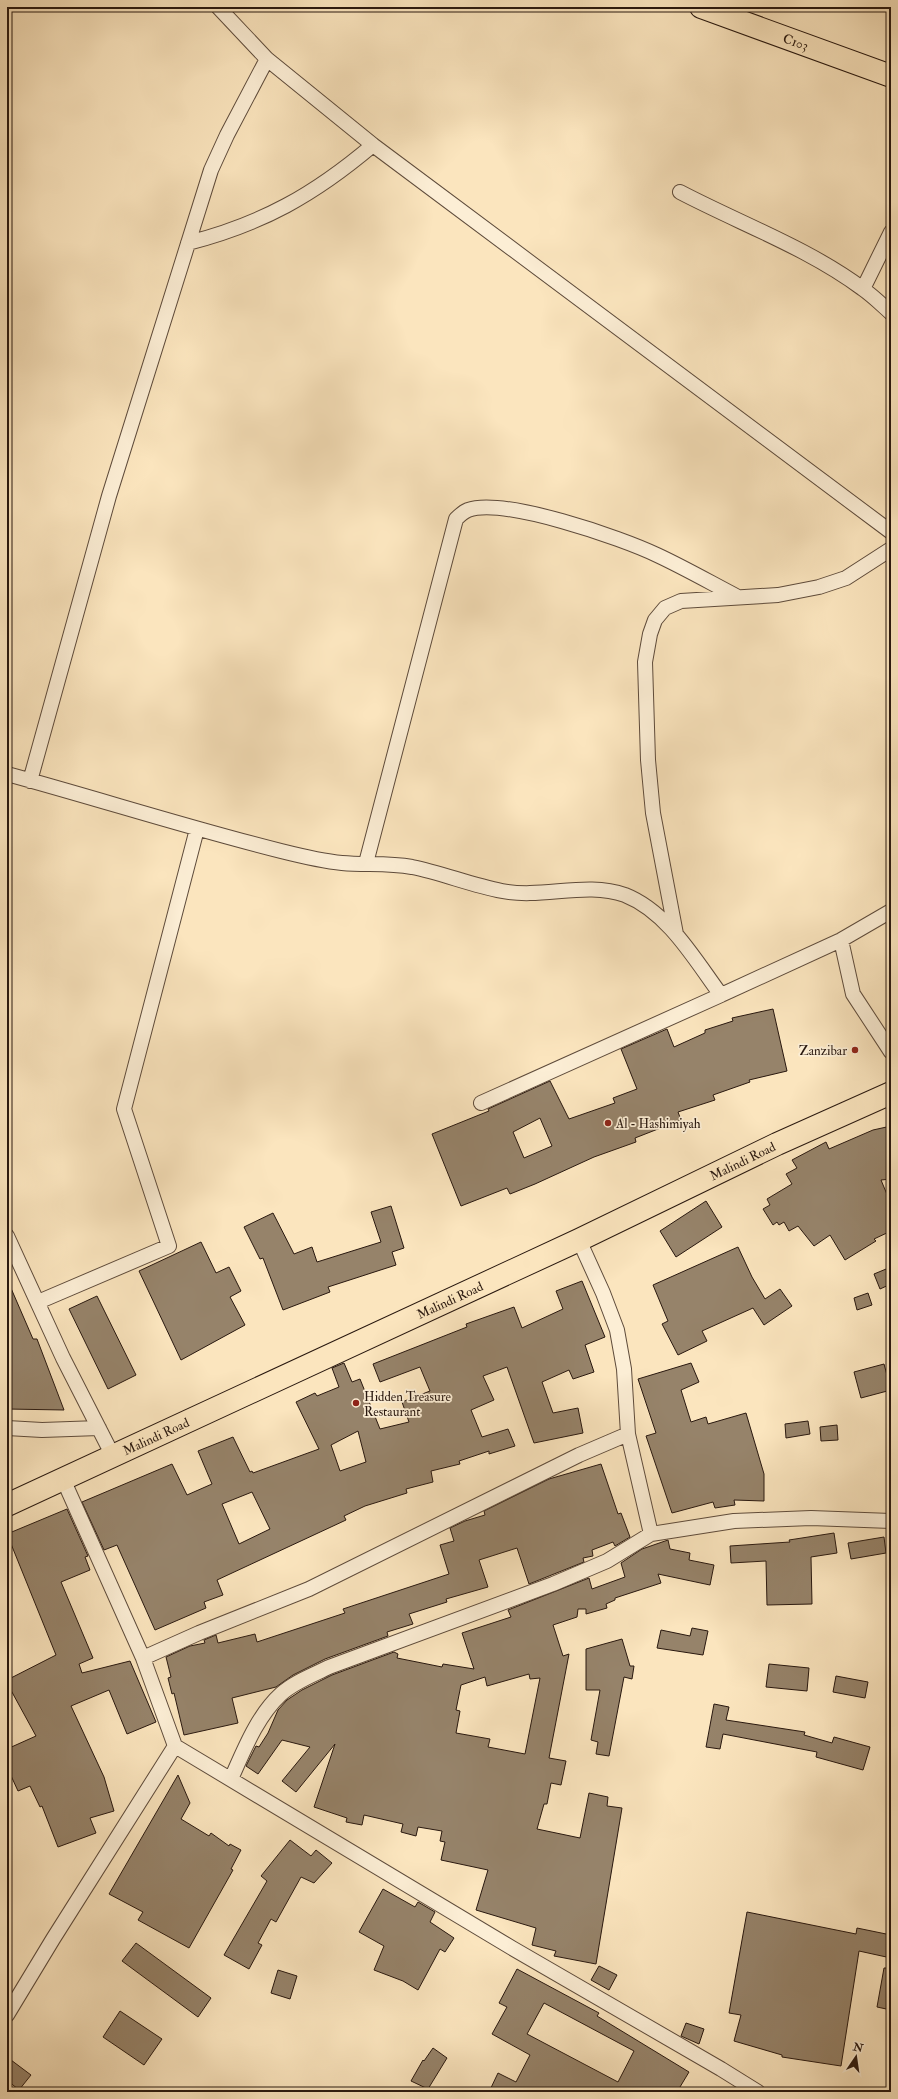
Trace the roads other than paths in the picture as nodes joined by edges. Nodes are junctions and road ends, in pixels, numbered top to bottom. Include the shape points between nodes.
1 (218, 7) edge
2 (701, 7) edge
3 (267, 59) junction
4 (891, 76) edge
5 (372, 145) junction
6 (680, 192) dead end
7 (891, 232) edge
8 (188, 243) junction
9 (863, 289) junction
10 (891, 313) edge
11 (891, 532) edge
12 (891, 549) edge
13 (738, 597) junction
14 (7, 774) edge
15 (30, 781) junction
16 (197, 829) junction
17 (366, 863) junction
18 (891, 911) edge
19 (676, 934) junction
20 (841, 940) junction
21 (722, 995) junction
22 (891, 1052) edge
23 (891, 1093) edge
24 (481, 1103) dead end
25 (7, 1236) edge
26 (579, 1240) junction
27 (38, 1302) junction
28 (7, 1428) edge
29 (99, 1428) junction
30 (628, 1434) junction
31 (113, 1456) junction
32 (63, 1479) junction
33 (7, 1506) edge
34 (891, 1521) edge
35 (650, 1534) junction
36 (143, 1658) junction
37 (175, 1746) junction
38 (230, 1778) junction
39 (7, 2015) edge
40 (758, 2092) edge

1 - 3 street
2 - 4 highway, C103
3 - 5 street
3 - 8 street via 211,170
5 - 8 street via 344,170 279,210 242,227
5 - 11 street
6 - 9 street via 791,246
7 - 9 street
8 - 15 street via 109,496
9 - 10 street
12 - 13 street via 846,578 819,587 778,595
13 - 17 street via 656,554 586,529 538,514 493,507 466,510 456,519
13 - 19 street via 681,601 666,608 655,620 650,634 646,662 648,760 653,813
14 - 15 street
15 - 16 street
16 - 17 street via 313,858 344,863
16 - 27 street via 124,1109 169,1246
17 - 19 street via 412,867 474,886 505,892 535,895 606,890 638,901
18 - 20 street
19 - 21 street
20 - 21 street
20 - 22 street via 853,994
21 - 24 street
23 - 26 highway, Malindi Road via 777,1144
25 - 27 street
26 - 30 street via 617,1330 624,1369
26 - 31 highway, Malindi Road
27 - 29 street
28 - 29 street
29 - 31 street
30 - 35 street
30 - 36 street via 579,1455 309,1589
31 - 32 highway, Malindi Road
32 - 33 highway, Malindi Road
32 - 36 street
34 - 35 street via 811,1518 734,1521
35 - 38 street via 607,1561 553,1584 329,1667 294,1684 281,1694 263,1716
36 - 37 street
37 - 38 street
37 - 39 street
38 - 40 street

